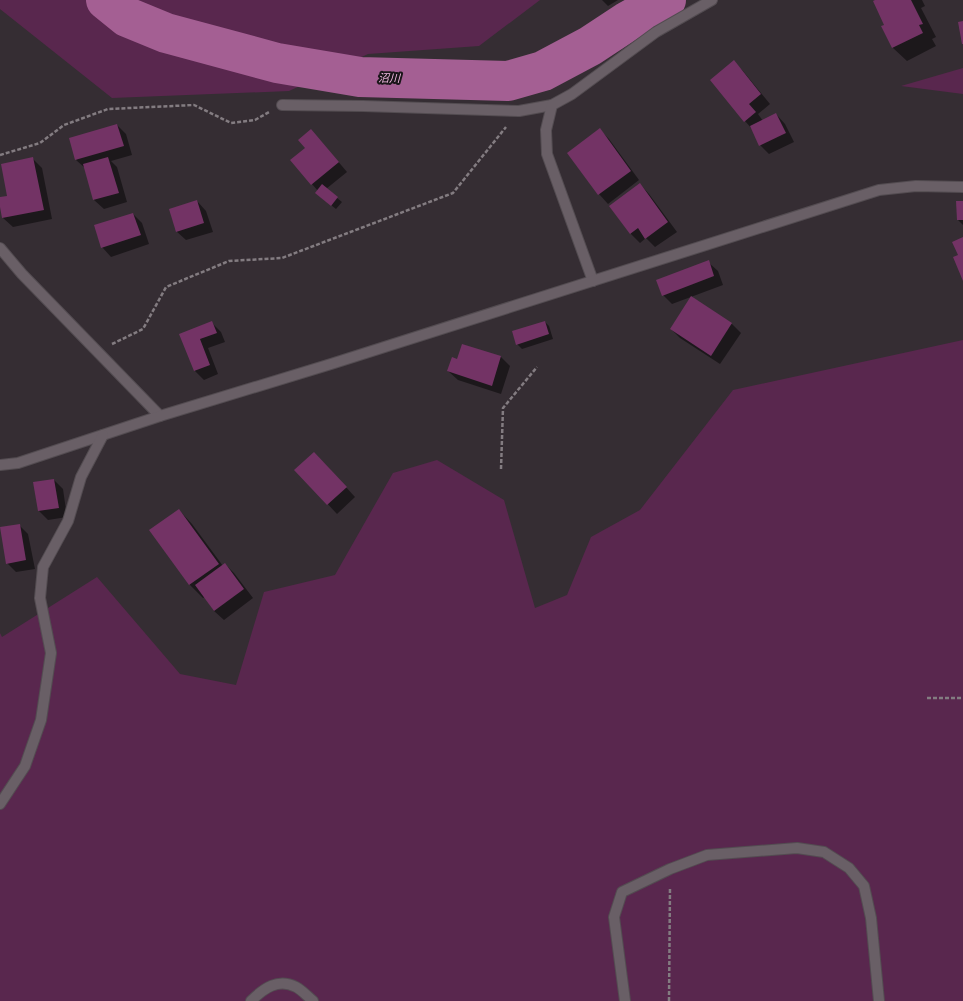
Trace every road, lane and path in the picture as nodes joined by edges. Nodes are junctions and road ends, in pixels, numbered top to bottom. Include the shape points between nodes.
1 (712, 0) edge
2 (282, 105) joint
3 (552, 105) junction
4 (519, 111) junction
5 (0, 155) edge
6 (963, 187) edge
7 (0, 248) edge
8 (593, 281) junction
9 (97, 352) junction
10 (537, 367) dead end
11 (160, 416) junction
12 (103, 435) junction
13 (0, 465) edge
14 (501, 469) dead end
15 (927, 698) dead end
16 (963, 698) edge
17 (0, 804) edge
18 (670, 869) junction
19 (251, 1001) edge
20 (313, 1001) edge
21 (625, 1001) edge
22 (669, 1001) edge
23 (879, 1001) edge

1 - 3 street via 656,32 572,94
2 - 4 street
2 - 5 path via 255,120 231,123 194,105 108,109 64,126 40,143
3 - 4 street
3 - 8 street via 546,130 547,154
4 - 9 path via 453,193 282,258 229,261 166,287 143,329
6 - 8 street via 916,186 879,190
7 - 9 street
8 - 11 street
9 - 11 street
10 - 14 path via 503,408
11 - 12 street
12 - 13 street via 18,462
12 - 17 street via 80,477 68,521 43,567 40,598 51,653 41,720 25,766
15 - 16 path
18 - 21 street via 622,892 614,917
18 - 22 path
18 - 23 street via 707,855 797,848 824,852 849,868 864,886 871,918
19 - 20 street via 270,986 281,982 296,987

